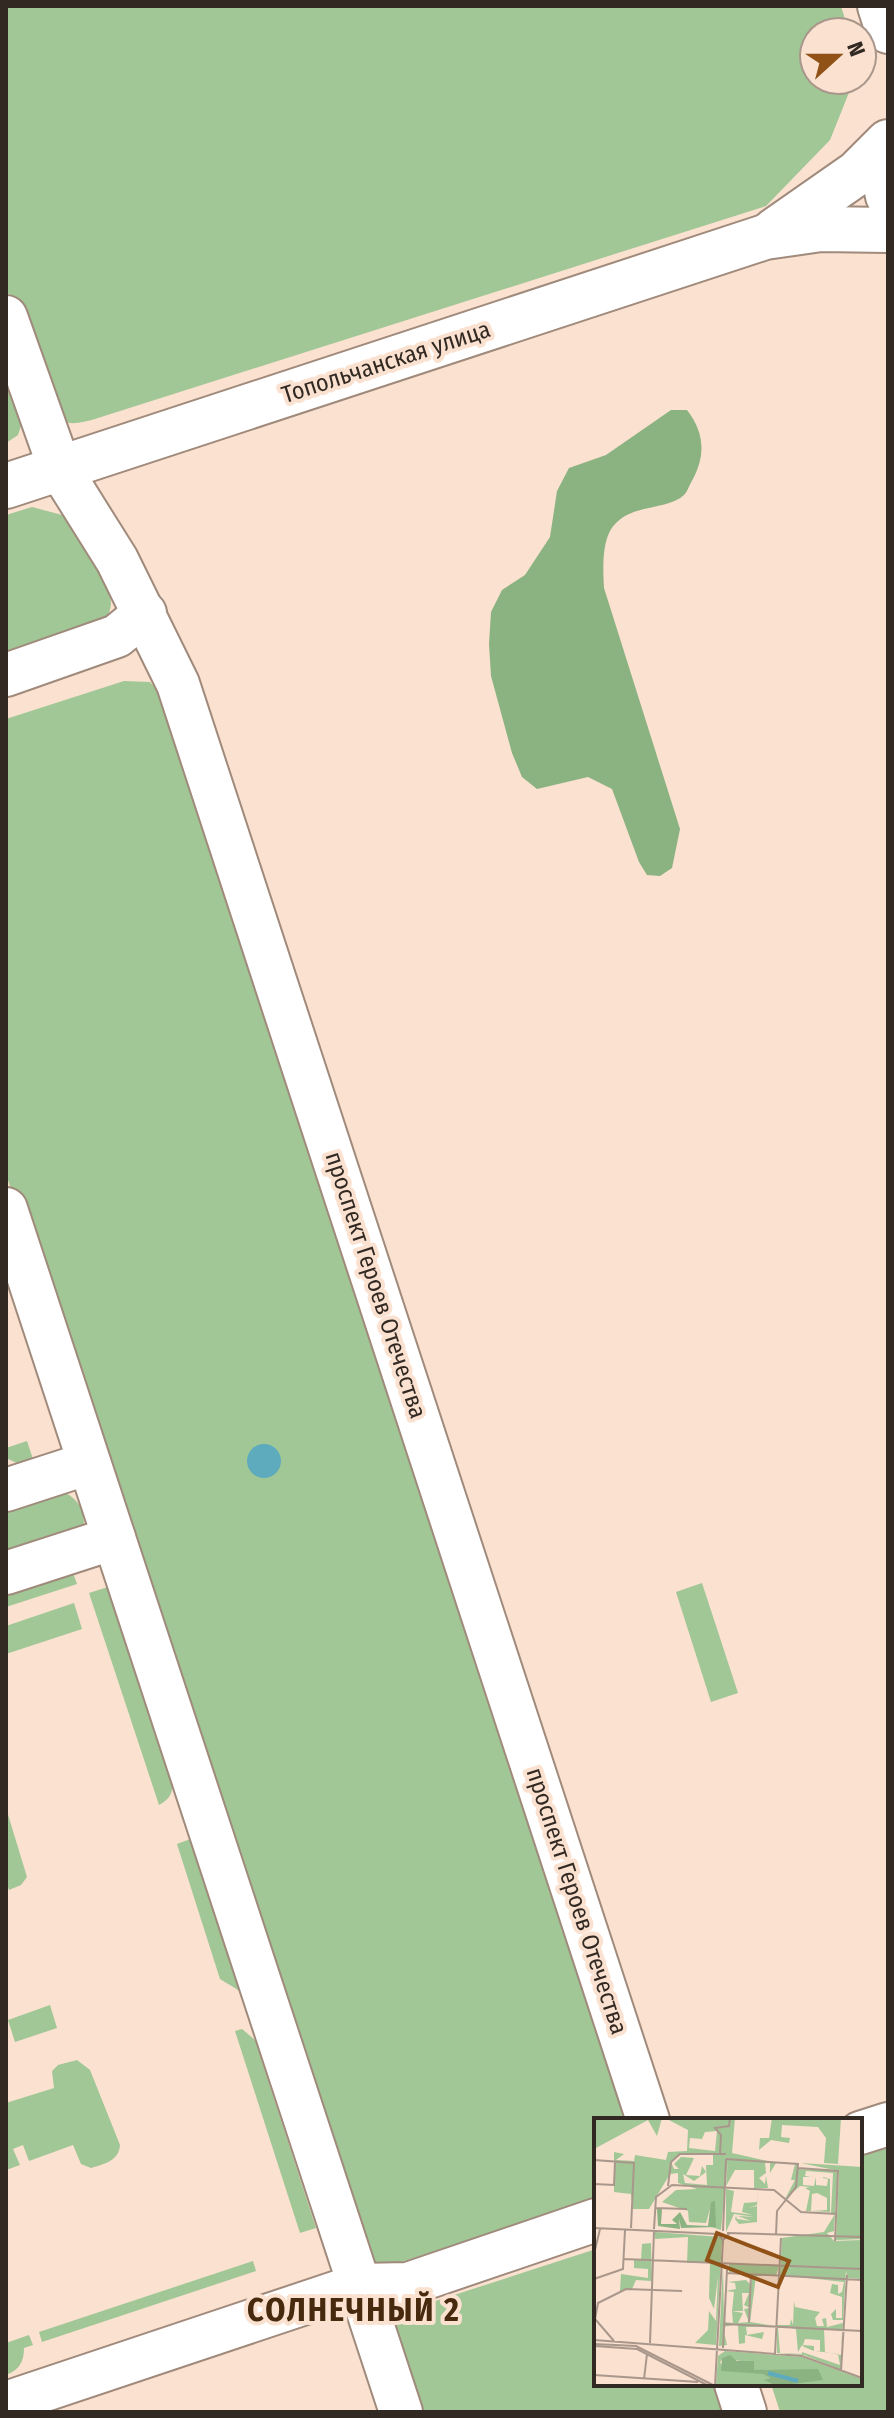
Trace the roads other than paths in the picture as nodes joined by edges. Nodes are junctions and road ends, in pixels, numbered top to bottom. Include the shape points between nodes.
1 (880, 6) edge
2 (888, 31) edge
3 (888, 142) edge
4 (888, 150) edge
5 (888, 196) edge
6 (888, 230) edge
7 (765, 237) junction
8 (6, 317) edge
9 (60, 469) junction
10 (6, 486) edge
11 (145, 613) junction
12 (6, 675) edge
13 (6, 1209) edge
14 (89, 1463) junction
15 (6, 1490) edge
16 (114, 1538) junction
17 (6, 1573) edge
18 (647, 2118) edge
19 (888, 2124) edge
20 (862, 2132) edge
21 (594, 2221) edge
22 (359, 2285) junction
23 (737, 2386) edge
24 (6, 2403) edge
25 (401, 2412) edge
26 (745, 2412) edge

1 - 2 main road
3 - 7 main road, Топольчанская улица via 857,173
4 - 5 main road
6 - 7 main road, Топольчанская улица via 821,229
7 - 9 main road, Топольчанская улица
8 - 9 street, проспект Героев Отечества
9 - 10 main road, Топольчанская улица
9 - 11 street, проспект Героев Отечества
11 - 12 street via 117,636
11 - 18 street, проспект Героев Отечества via 183,698
13 - 14 street
14 - 15 street
14 - 16 street
16 - 17 street
16 - 22 street
19 - 20 street
21 - 22 street via 408,2284
22 - 24 street
22 - 25 street
23 - 26 street

